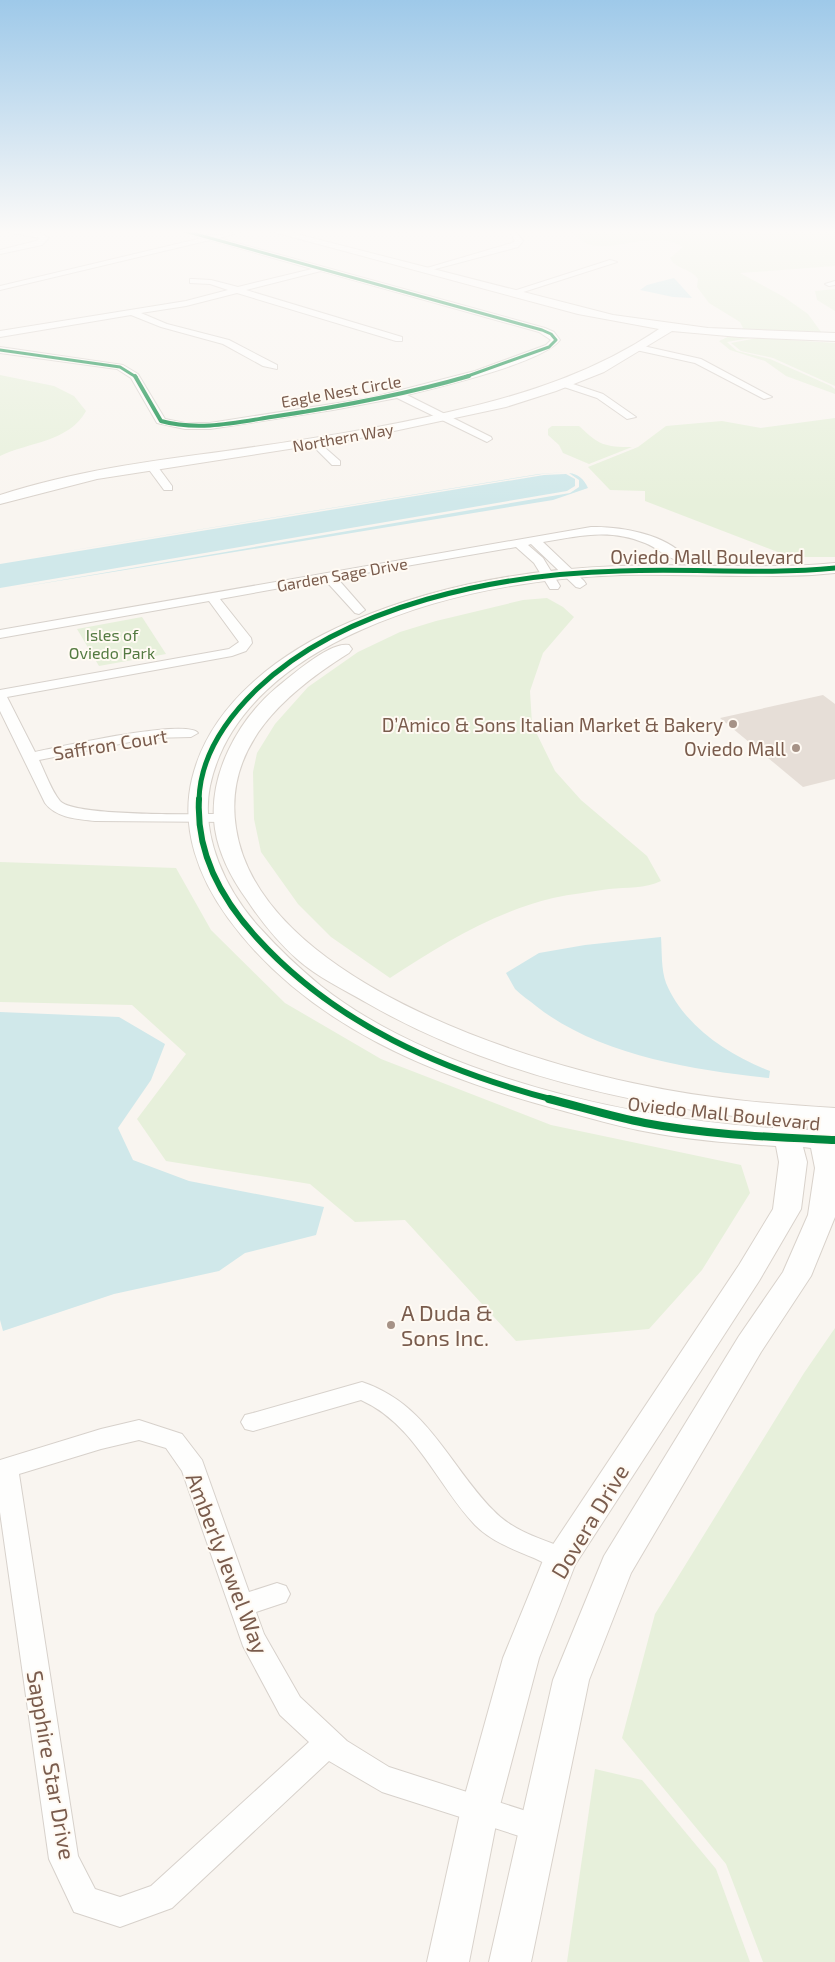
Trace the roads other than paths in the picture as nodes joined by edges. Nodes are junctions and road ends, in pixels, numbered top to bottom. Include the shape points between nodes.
1 (72, 322) edge
2 (153, 322) edge
3 (341, 322) edge
4 (512, 322) edge
5 (627, 322) edge
6 (671, 326) junction
7 (0, 334) edge
8 (835, 337) edge
9 (399, 339) dead end
10 (639, 348) junction
11 (0, 350) edge
12 (274, 367) dead end
13 (564, 384) junction
14 (399, 395) junction
15 (768, 397) dead end
16 (446, 417) junction
17 (631, 417) dead end
18 (487, 439) dead end
19 (315, 442) junction
20 (336, 462) dead end
21 (151, 466) junction
22 (168, 488) dead end
23 (0, 500) edge
24 (534, 540) junction
25 (519, 543) junction
26 (679, 557) dead end
27 (835, 568) edge
28 (557, 573) junction
29 (328, 576) junction
30 (835, 579) edge
31 (212, 597) junction
32 (359, 610) dead end
33 (0, 634) edge
34 (0, 696) edge
35 (191, 733) dead end
36 (30, 757) junction
37 (196, 818) junction
38 (224, 819) junction
39 (785, 1127) junction
40 (828, 1128) edge
41 (254, 1422) dead end
42 (3, 1470) edge
43 (561, 1558) junction
44 (277, 1594) dead end
45 (241, 1606) junction
46 (329, 1742) junction
47 (480, 1809) junction
48 (538, 1828) junction
49 (448, 1962) edge
50 (510, 1962) edge

1 - 7 street
2 - 12 street via 233,344 259,362
3 - 9 street
4 - 14 street, Eagle Nest Circle via 542,330 556,340 549,347 489,371
5 - 6 street
6 - 8 street via 760,335
6 - 10 street, Northern Way
10 - 13 street, Northern Way via 599,370
10 - 15 street via 698,361
11 - 14 street, Eagle Nest Circle via 108,364 128,370 135,376 157,418 179,426 204,426 296,414
13 - 16 street, Northern Way
13 - 17 street via 600,396
14 - 16 street
16 - 18 street
16 - 19 street, Northern Way
19 - 20 street
19 - 21 street, Northern Way
21 - 22 street
21 - 23 street, Northern Way via 80,478
24 - 25 street, Garden Sage Drive
24 - 26 street, Garden Sage Drive via 591,530 621,531 660,545
24 - 28 street
25 - 28 street
25 - 29 street, Garden Sage Drive
27 - 28 street, Oviedo Mall Boulevard via 807,572 651,570
28 - 30 street, Oviedo Mall Boulevard via 742,581
28 - 37 street, Oviedo Mall Boulevard via 430,600 389,613 306,652 248,696 227,722 201,774
28 - 38 street, Oviedo Mall Boulevard via 409,619 361,638 319,663 280,692 258,714 240,744 226,784
29 - 31 street, Garden Sage Drive
29 - 32 street
31 - 33 street, Garden Sage Drive
31 - 34 street via 245,638 246,643 241,648
34 - 36 street
35 - 36 street, Saffron Court via 150,734
36 - 37 street via 53,803 61,810 89,816
37 - 38 street
37 - 39 street, Oviedo Mall Boulevard via 208,865 230,906 265,950 306,988 358,1022 439,1063 529,1094 646,1123
38 - 39 street, Oviedo Mall Boulevard via 229,846 247,885 270,916 310,958 382,1003 467,1044 540,1068
39 - 40 street, Oviedo Mall Boulevard
39 - 43 street, Dovera Drive via 793,1162 787,1209 749,1273
40 - 48 street via 829,1168 822,1215 796,1276 683,1452 616,1567 571,1680
41 - 43 street via 362,1391 378,1395 401,1412 485,1519 522,1542
42 - 45 street, Amberly Jewel Way via 101,1438 139,1430 174,1441 193,1467
42 - 46 street, Sapphire Star Drive via 64,1858 85,1901 120,1912 161,1897
43 - 47 street, Dovera Drive via 521,1658
44 - 45 street
45 - 46 street, Amberly Jewel Way via 252,1638 290,1706
46 - 47 street, Amberly Jewel Way via 382,1778
47 - 48 street, Amberly Jewel Way
47 - 49 street, Dovera Drive
48 - 50 street

